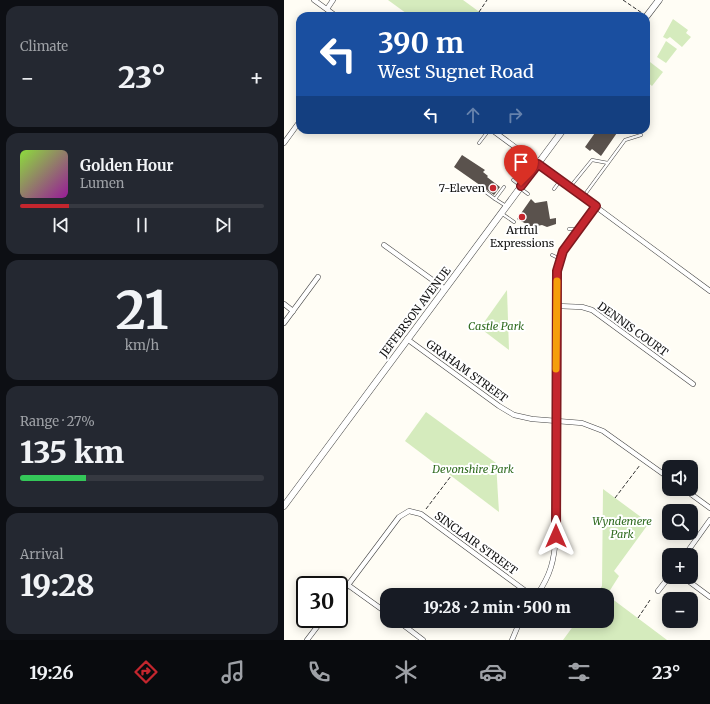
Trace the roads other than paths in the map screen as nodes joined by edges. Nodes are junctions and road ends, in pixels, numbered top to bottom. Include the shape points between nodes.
1 (314, 0) edge
2 (333, 0) edge
3 (659, 0) edge
4 (327, 9) junction
5 (331, 12) edge
6 (650, 12) edge
7 (296, 126) edge
8 (487, 134) edge
9 (497, 134) edge
10 (560, 134) edge
11 (642, 135) dead end
12 (284, 143) edge
13 (479, 143) dead end
14 (608, 163) junction
15 (538, 164) junction
16 (513, 180) dead end
17 (560, 180) junction
18 (504, 187) dead end
19 (521, 187) junction
20 (570, 187) junction
21 (554, 189) dead end
22 (483, 190) dead end
23 (528, 194) dead end
24 (583, 197) junction
25 (495, 199) junction
26 (596, 206) junction
27 (506, 207) junction
28 (501, 213) junction
29 (514, 222) dead end
30 (569, 229) dead end
31 (579, 229) junction
32 (384, 245) dead end
33 (552, 255) dead end
34 (560, 259) junction
35 (318, 277) dead end
36 (445, 289) junction
37 (710, 291) edge
38 (284, 304) edge
39 (556, 306) junction
40 (293, 311) junction
41 (284, 323) edge
42 (407, 339) junction
43 (693, 384) dead end
44 (556, 421) junction
45 (662, 473) edge
46 (694, 496) edge
47 (284, 506) edge
48 (710, 508) edge
49 (710, 520) edge
50 (690, 548) edge
51 (664, 584) edge
52 (692, 584) edge
53 (348, 585) joint
54 (521, 588) edge
55 (542, 588) edge
56 (658, 591) dead end
57 (710, 597) edge
58 (380, 608) edge
59 (316, 628) edge
60 (407, 628) edge
61 (517, 628) edge
62 (307, 640) edge
63 (423, 640) edge
64 (512, 640) edge

1 - 4 street
2 - 4 street
3 - 6 street
4 - 5 street
7 - 12 street
8 - 13 lane
9 - 15 street
10 - 15 street, JEFFERSON AVENUE
11 - 14 lane via 625,140
14 - 20 lane via 592,160
14 - 24 lane
15 - 17 street
15 - 19 street, JEFFERSON AVENUE
16 - 19 lane
17 - 20 street
17 - 21 lane
18 - 25 lane
19 - 23 lane
19 - 27 street, JEFFERSON AVENUE
20 - 24 street
22 - 25 lane
24 - 26 street
25 - 27 lane
26 - 31 street
26 - 37 street
27 - 28 street, JEFFERSON AVENUE
28 - 29 lane
28 - 36 street, JEFFERSON AVENUE
30 - 31 lane
31 - 34 street
32 - 36 street
33 - 34 lane
34 - 39 street
35 - 40 street
36 - 42 street, JEFFERSON AVENUE
38 - 40 street
39 - 43 street, DENNIS COURT via 592,310
39 - 44 street
40 - 41 street
42 - 44 street, GRAHAM STREET via 514,415
42 - 47 street, JEFFERSON AVENUE
44 - 45 street, GRAHAM STREET via 582,422 603,431
44 - 55 street via 554,560
46 - 48 street
49 - 50 street
51 - 56 street
52 - 57 street
53 - 54 street, SINCLAIR STREET via 399,517 409,511 421,514
53 - 58 street
59 - 62 street
60 - 63 street
61 - 64 street

